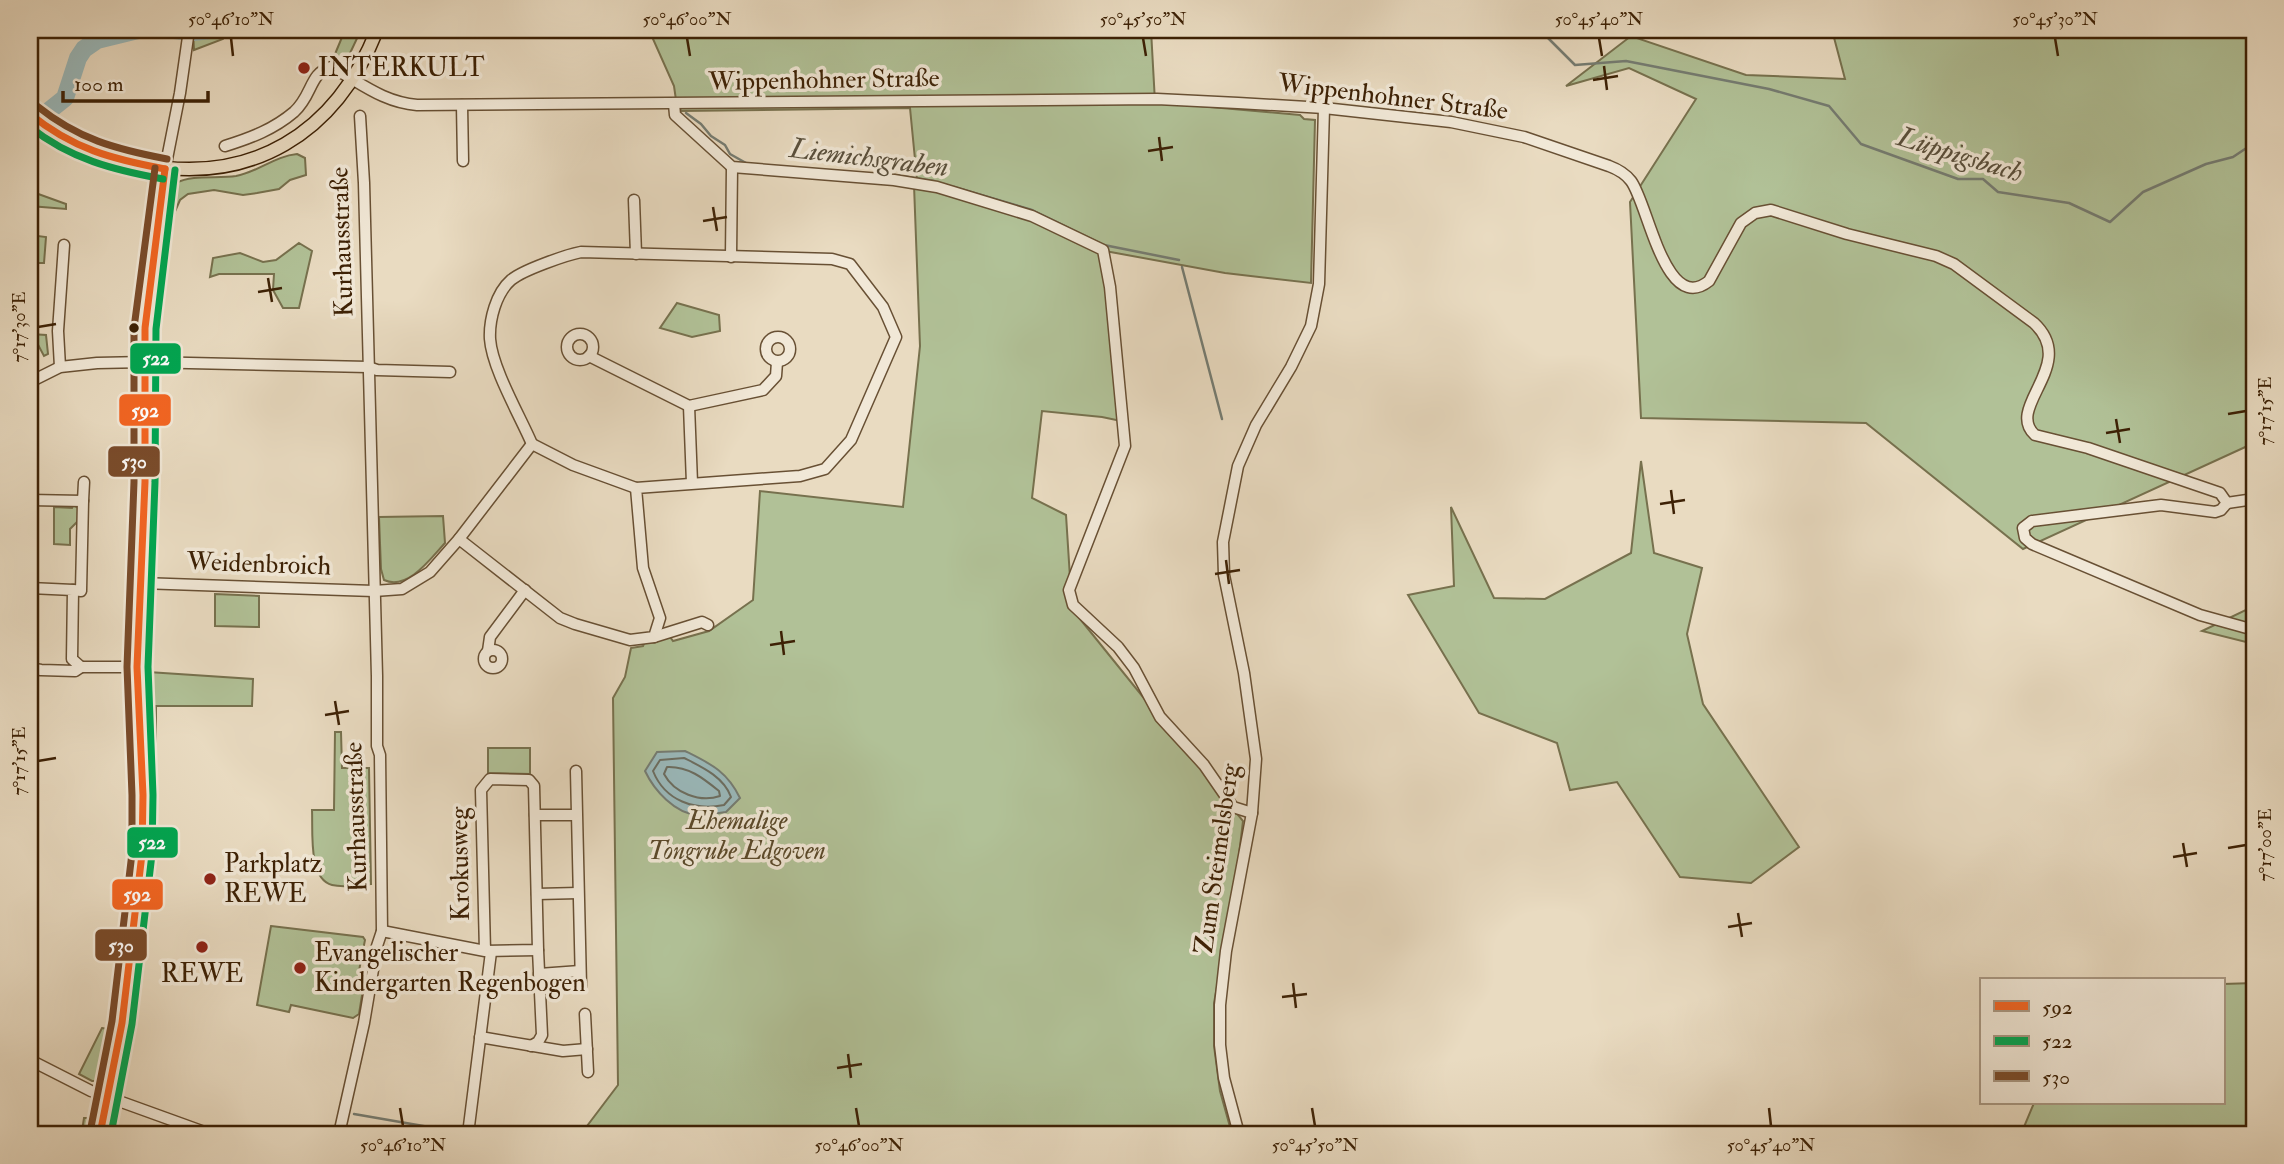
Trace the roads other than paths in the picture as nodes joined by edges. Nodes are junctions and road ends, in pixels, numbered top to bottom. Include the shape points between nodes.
1 (377, 30) edge
2 (188, 35) edge
3 (352, 80) junction
4 (674, 104) junction
5 (462, 105) junction
6 (1324, 108) junction
7 (30, 114) edge
8 (360, 116) dead end
9 (225, 146) dead end
10 (463, 161) dead end
11 (732, 167) junction
12 (165, 169) junction
13 (634, 200) dead end
14 (64, 245) dead end
15 (636, 254) junction
16 (730, 257) junction
17 (589, 356) dead end
18 (145, 362) junction
19 (778, 362) dead end
20 (60, 367) junction
21 (368, 367) junction
22 (450, 372) dead end
23 (30, 382) edge
24 (690, 406) junction
25 (532, 444) junction
26 (84, 482) dead end
27 (692, 483) junction
28 (636, 488) junction
29 (2254, 499) edge
30 (30, 500) edge
31 (83, 501) junction
32 (2227, 503) junction
33 (459, 539) junction
34 (141, 583) junction
35 (30, 588) edge
36 (73, 590) junction
37 (525, 590) junction
38 (374, 591) junction
39 (708, 625) dead end
40 (30, 629) edge
41 (2254, 630) edge
42 (654, 637) junction
43 (30, 664) edge
44 (81, 667) junction
45 (137, 667) junction
46 (493, 670) dead end
47 (576, 771) dead end
48 (1252, 813) junction
49 (535, 815) junction
50 (576, 815) junction
51 (578, 893) junction
52 (537, 894) junction
53 (382, 932) junction
54 (538, 950) junction
55 (488, 951) junction
56 (580, 971) junction
57 (538, 974) junction
58 (582, 986) dead end
59 (584, 1014) dead end
60 (480, 1037) junction
61 (531, 1046) junction
62 (587, 1049) junction
63 (30, 1060) edge
64 (588, 1072) dead end
65 (109, 1098) junction
66 (468, 1132) edge
67 (100, 1134) edge
68 (211, 1134) edge
69 (339, 1134) edge
70 (1239, 1134) edge

1 - 3 main road
2 - 12 street
3 - 5 street, Wippenhohner Straße via 406,104
3 - 9 street, Wippenhohner Straße via 327,68 316,75 305,102 288,116 263,133
3 - 12 main road via 314,125 271,151 226,165
4 - 5 street, Wippenhohner Straße
4 - 6 street, Wippenhohner Straße via 1157,99
4 - 11 street via 675,115
5 - 10 street
6 - 32 street, Wippenhohner Straße via 1488,128 1616,169 1633,185 1667,267 1691,289 1709,281 1741,223 1771,210 1936,256 1954,264 2044,335 2049,356 2046,373 2027,411 2031,432 2220,493
6 - 48 street, Zum Steimelsberg via 1316,306 1311,326 1238,466 1223,541 1224,575 1256,759
7 - 12 main road via 81,149
8 - 21 street, Kurhausstraße
11 - 16 street
11 - 48 street via 937,187 1032,216 1103,250 1125,446 1069,590 1073,605 1118,647 1160,717 1204,765 1233,807
12 - 18 main road via 147,306
13 - 15 street
14 - 20 street
15 - 16 street
15 - 25 street via 562,256 511,280 493,309 490,341
16 - 27 street via 832,259 850,264 883,307 896,337 851,440 825,469 800,476
17 - 24 street
18 - 20 street
18 - 21 street
18 - 34 main road
19 - 24 street via 776,376 763,390
20 - 23 street
21 - 22 street
21 - 38 street, Kurhausstraße
24 - 27 street
25 - 28 street
25 - 33 street, Weidenbroich
26 - 31 street
27 - 28 street
28 - 42 street via 643,568 660,618
29 - 32 street
30 - 31 street
31 - 36 street via 81,591
32 - 41 street via 2215,512 2161,505 2032,522 2023,531 2028,541 2044,549 2200,615
33 - 37 street
33 - 38 street, Weidenbroich via 430,572 401,589
34 - 38 street, Weidenbroich
34 - 45 main road
35 - 36 street
35 - 40 street
36 - 44 street via 72,659
37 - 42 street via 575,624 630,640
37 - 46 street via 490,637 488,651 497,650 502,657
38 - 53 street, Kurhausstraße
39 - 42 street via 702,622
43 - 44 street via 41,670 75,671
44 - 45 street
45 - 65 main road via 142,854
47 - 50 street
48 - 70 street, Zum Steimelsberg via 1220,1005 1224,1078
49 - 50 street
49 - 52 street
49 - 55 street, Krokusweg via 534,786 529,780 490,779 481,790
50 - 51 street
51 - 52 street
51 - 56 street
52 - 54 street
53 - 55 street
53 - 69 street, Kurhausstraße
54 - 55 street
54 - 57 street
55 - 60 street, Krokusweg
56 - 57 street
56 - 58 street
57 - 61 street via 542,1035
59 - 62 street
60 - 61 street
60 - 66 street, Krokusweg
61 - 62 street
62 - 64 street
63 - 65 street
65 - 67 main road
65 - 68 street

